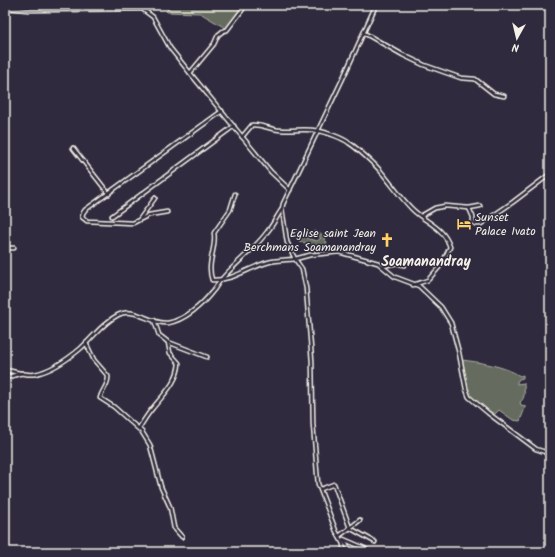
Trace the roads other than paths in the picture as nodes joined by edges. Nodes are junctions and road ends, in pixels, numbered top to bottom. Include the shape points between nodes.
1 (137, 5) edge
2 (246, 5) edge
3 (376, 5) edge
4 (380, 5) edge
5 (5, 8) edge
6 (140, 9) junction
7 (374, 10) junction
8 (364, 33) junction
9 (190, 73) junction
10 (504, 96) dead end
11 (222, 111) junction
12 (234, 126) junction
13 (318, 131) junction
14 (242, 137) junction
15 (73, 148) dead end
16 (550, 174) edge
17 (290, 190) junction
18 (110, 194) junction
19 (235, 194) dead end
20 (155, 198) dead end
21 (480, 206) dead end
22 (469, 208) junction
23 (282, 209) junction
24 (167, 212) dead end
25 (112, 216) dead end
26 (421, 216) junction
27 (139, 220) junction
28 (5, 248) edge
29 (14, 248) dead end
30 (295, 259) junction
31 (404, 265) dead end
32 (382, 266) junction
33 (220, 280) junction
34 (413, 285) junction
35 (154, 320) junction
36 (168, 342) junction
37 (86, 343) junction
38 (207, 357) dead end
39 (5, 370) edge
40 (22, 373) junction
41 (5, 378) edge
42 (139, 428) junction
43 (550, 448) edge
44 (545, 452) junction
45 (550, 456) edge
46 (320, 489) junction
47 (360, 520) dead end
48 (350, 528) junction
49 (339, 536) junction
50 (182, 537) dead end
51 (343, 539) junction
52 (375, 542) dead end
53 (344, 552) edge
54 (351, 552) edge
55 (369, 552) edge

1 - 6 street
2 - 9 street via 227,30 218,35 214,44
3 - 7 street
4 - 7 street
5 - 6 street
6 - 9 street via 153,17 170,48
7 - 8 street
8 - 10 street via 424,65 461,78 475,79 494,94
8 - 13 street
9 - 11 street
11 - 12 street
11 - 18 street
12 - 14 street
12 - 25 street
13 - 14 street via 282,130 252,124
13 - 17 street
13 - 26 street via 350,142 382,172 400,197
14 - 17 street
15 - 18 street
16 - 22 street via 480,224 473,222
17 - 23 street
18 - 27 street via 83,213 84,220 133,223
19 - 33 street via 230,210 214,233 210,275 212,280
20 - 27 street
21 - 22 street
22 - 26 street via 445,206
23 - 30 street via 287,242
23 - 33 street via 268,232
24 - 27 street via 149,215
26 - 34 street via 439,228 450,247 442,264 428,280
28 - 29 street
30 - 32 street via 339,252
30 - 33 street via 269,262
30 - 46 street via 302,269 306,288 312,361 316,474
31 - 32 street via 397,263
32 - 34 street via 396,277
33 - 35 street via 213,292 194,310 170,323
34 - 44 street via 418,286 441,307 451,323 469,397 536,449
35 - 36 street via 159,335
35 - 37 street via 132,313 120,314 103,325
36 - 38 street
36 - 42 street via 170,353 179,366 166,394
37 - 40 street via 52,367 34,375
37 - 42 street via 94,360 108,376 107,385 100,398
39 - 40 street
40 - 41 street
42 - 50 street via 150,445 174,528
43 - 44 street
44 - 45 street
46 - 48 street via 334,484
46 - 49 street
47 - 48 street
48 - 49 street
48 - 52 street
49 - 51 street
49 - 53 street
51 - 54 street
51 - 55 street

